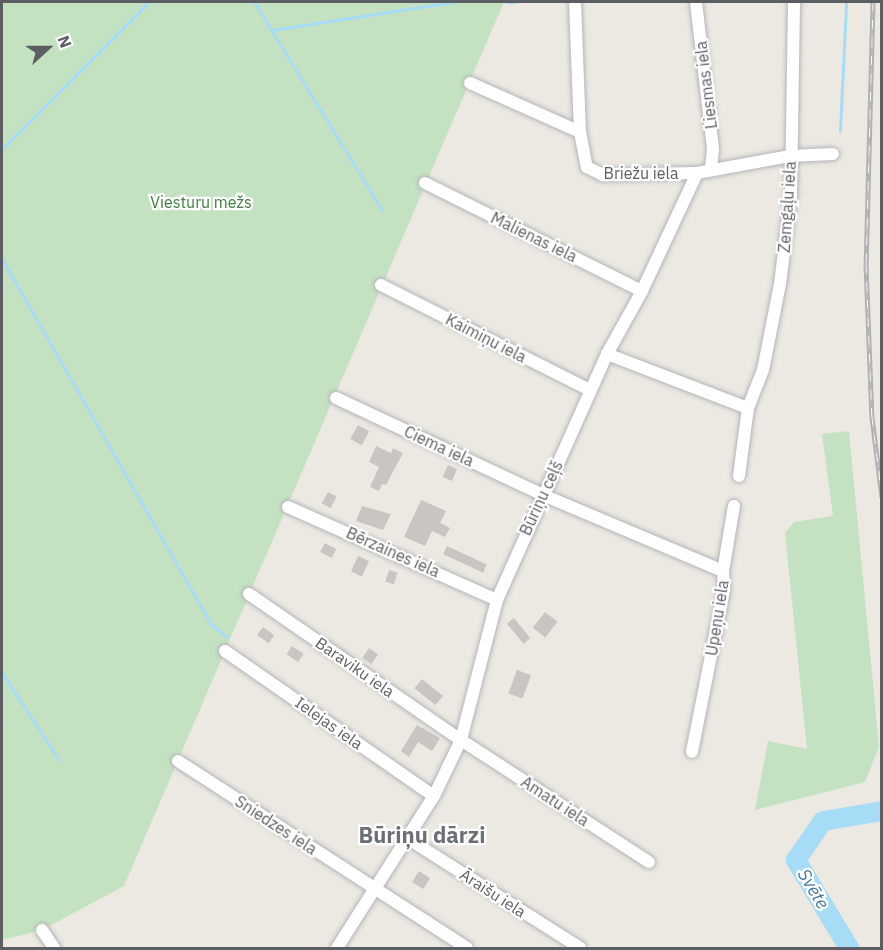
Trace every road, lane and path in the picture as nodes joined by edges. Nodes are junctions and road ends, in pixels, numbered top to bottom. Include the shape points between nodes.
1 (575, 2) edge
2 (696, 2) edge
3 (794, 2) edge
4 (470, 83) dead end
5 (580, 132) junction
6 (833, 154) dead end
7 (790, 156) junction
8 (711, 169) junction
9 (697, 173) junction
10 (425, 183) dead end
11 (381, 285) dead end
12 (642, 291) junction
13 (607, 354) junction
14 (590, 390) junction
15 (336, 398) dead end
16 (748, 408) junction
17 (739, 476) dead end
18 (543, 495) junction
19 (734, 506) dead end
20 (288, 507) dead end
21 (723, 571) junction
22 (249, 594) dead end
23 (497, 600) junction
24 (225, 651) dead end
25 (461, 740) junction
26 (692, 752) dead end
27 (178, 761) dead end
28 (434, 795) junction
29 (407, 838) junction
30 (649, 862) dead end
31 (375, 889) junction
32 (42, 930) dead end
33 (54, 948) edge
34 (337, 948) edge
35 (467, 948) edge
36 (580, 948) edge

1 - 5 street, Briežu iela
2 - 8 street, Liesmas iela via 713,149
3 - 7 street, Zemgaļu iela
4 - 5 street
5 - 9 street, Briežu iela via 587,167 592,172
6 - 7 street
7 - 8 street
7 - 16 street, Zemgaļu iela via 791,195 780,284 763,370
8 - 9 street
9 - 12 street, Būriņu ceļš
10 - 12 street, Malienas iela
11 - 14 street, Kaimiņu iela
12 - 13 street, Būriņu ceļš
13 - 14 street, Būriņu ceļš
13 - 16 street
14 - 18 street, Būriņu ceļš
15 - 18 street, Ciema iela
16 - 17 street, Zemgaļu iela
18 - 21 street, Upeņu iela
18 - 23 street, Būriņu ceļš
19 - 21 street
20 - 23 street, Bērzaines iela
21 - 26 street, Upeņu iela via 724,590
22 - 25 street, Baraviku iela
23 - 25 street, Būriņu ceļš
24 - 28 street, Ielejas iela
25 - 28 street, Būriņu ceļš
25 - 30 street, Amatu iela
27 - 31 street, Sniedzes iela
28 - 29 street, Būriņu ceļš
29 - 31 street, Būriņu ceļš
29 - 36 street, Āraišu iela
31 - 34 street, Būriņu ceļš
31 - 35 street, Sniedzes iela
32 - 33 street

